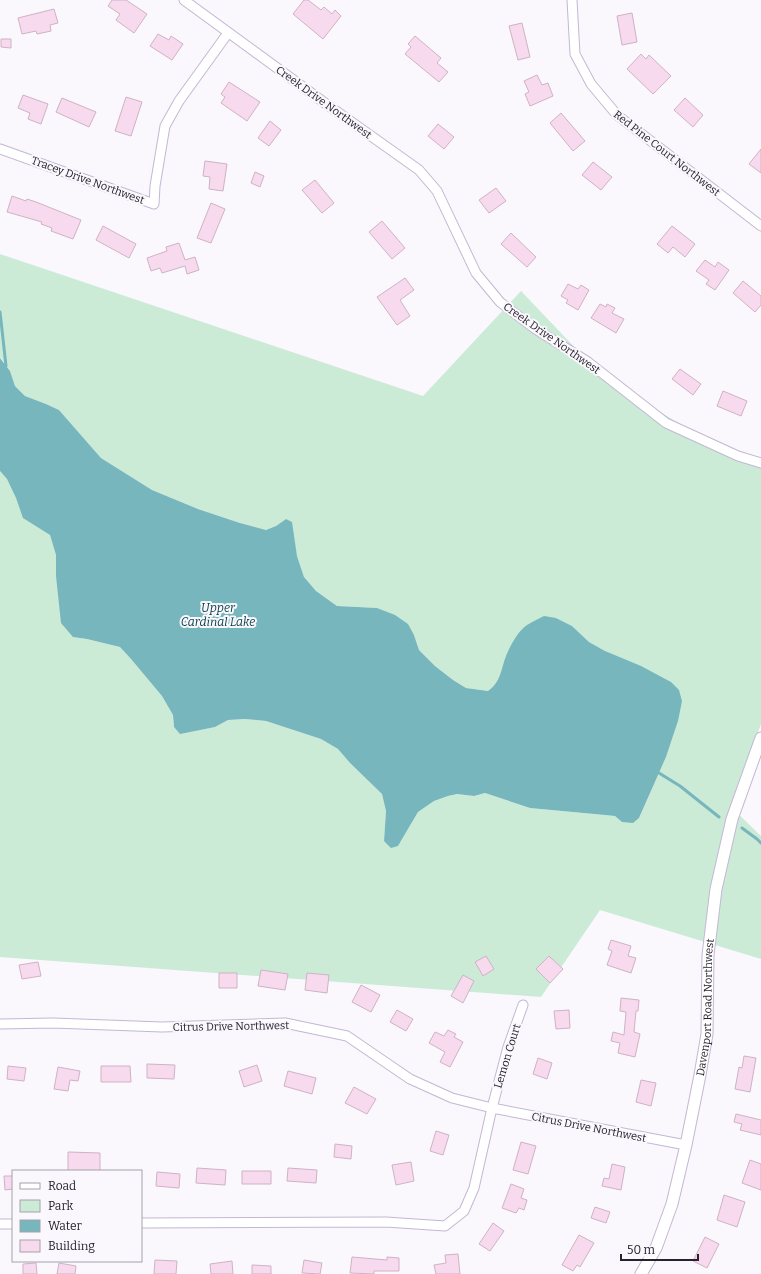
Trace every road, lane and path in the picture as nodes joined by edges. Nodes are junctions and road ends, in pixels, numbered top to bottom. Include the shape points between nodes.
1 (184, 0) edge
2 (572, 0) edge
3 (228, 33) junction
4 (0, 149) edge
5 (761, 226) edge
6 (761, 463) edge
7 (761, 738) edge
8 (523, 1005) dead end
9 (0, 1024) edge
10 (492, 1108) junction
11 (686, 1146) junction
12 (142, 1223) edge
13 (0, 1224) edge
14 (12, 1224) edge
15 (641, 1274) edge

1 - 3 street, Creek Drive Northwest
2 - 5 street, Red Pine Court Northwest via 575,54 591,84 604,100 617,115
3 - 4 street, Tracey Drive Northwest via 179,101 165,126 154,204
3 - 6 street, Creek Drive Northwest via 419,170 437,191 476,273 500,302 534,328 588,362 666,424 738,456
7 - 11 street, Davenport Road Northwest via 732,819 716,889 708,956 707,1034
8 - 10 street, Lemon Court via 508,1047
9 - 10 street, Citrus Drive Northwest via 162,1027 285,1023 347,1036 410,1079 452,1098
10 - 11 street, Citrus Drive Northwest
10 - 12 street via 474,1188 464,1211 445,1226 386,1222
11 - 15 street, Davenport Road Northwest via 672,1204 656,1248
13 - 14 street

